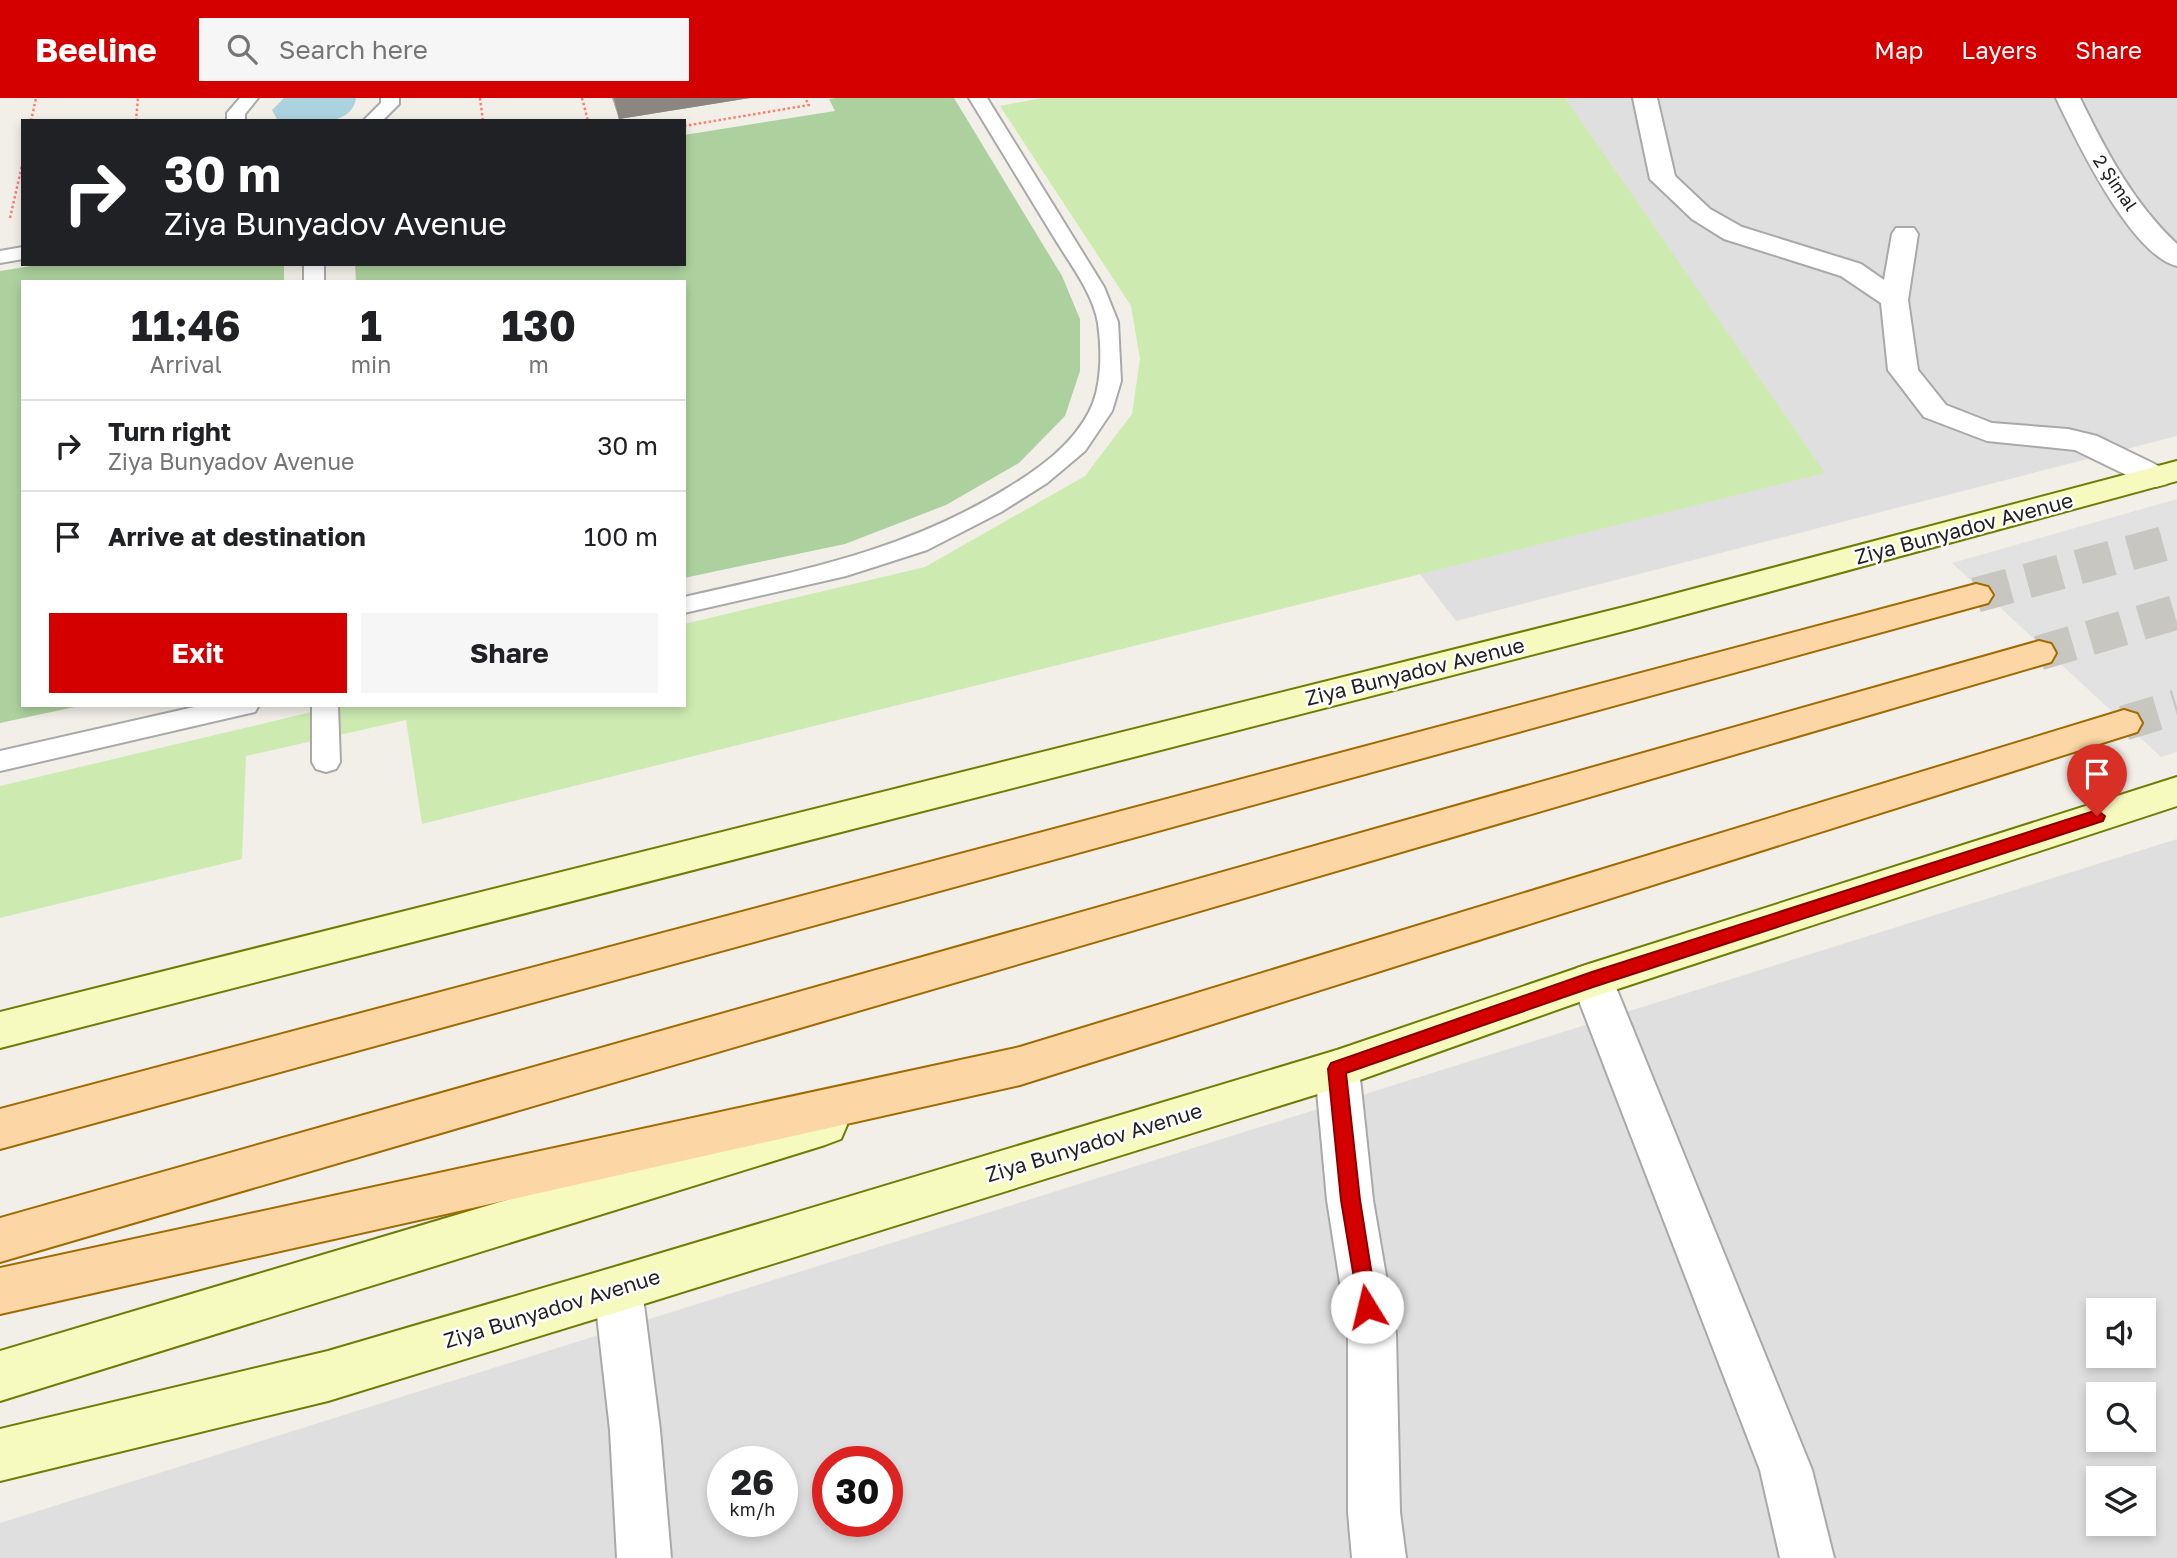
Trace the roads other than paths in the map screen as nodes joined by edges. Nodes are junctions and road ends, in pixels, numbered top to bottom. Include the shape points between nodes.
1 (249, 98) edge
2 (390, 98) edge
3 (978, 98) edge
4 (1645, 98) edge
5 (2068, 98) edge
6 (236, 119) edge
7 (374, 119) edge
8 (1905, 234) dead end
9 (21, 253) edge
10 (1, 257) edge
11 (2177, 258) edge
12 (1894, 300) junction
13 (2166, 474) edge
14 (1976, 595) tunnel mouth
15 (686, 605) edge
16 (2039, 653) tunnel mouth
17 (237, 707) edge
18 (325, 707) edge
19 (2124, 723) tunnel mouth
20 (0, 761) edge
21 (326, 762) dead end
22 (2177, 791) edge
23 (1592, 980) junction
24 (0, 1030) edge
25 (1020, 1066) junction
26 (1337, 1069) junction
27 (0, 1129) edge
28 (0, 1240) edge
29 (618, 1289) junction
30 (0, 1290) edge
31 (0, 1376) edge
32 (0, 1455) edge
33 (643, 1558) edge
34 (1379, 1558) edge
35 (1807, 1558) edge

1 - 6 lane
2 - 7 lane via 390,104
3 - 15 lane via 1094,287 1108,322 1110,381 1101,411 1076,446 1039,478 919,544 846,568
4 - 12 street via 1663,179 1700,214 1733,233 1851,270
5 - 11 street, 2 Şimal via 2103,172 2154,238
8 - 12 street
9 - 10 lane
12 - 13 street via 1903,370 1935,411 1987,432 2086,443
13 - 24 main road, Ziya Bunyadov Avenue via 1618,621
14 - 27 main road
16 - 28 main road
17 - 20 lane
18 - 21 lane
19 - 25 main road
22 - 23 main road, Ziya Bunyadov Avenue
23 - 26 main road, Ziya Bunyadov Avenue
23 - 35 street via 1786,1470
25 - 30 main road
25 - 31 main road
26 - 29 main road, Ziya Bunyadov Avenue
26 - 34 street via 1350,1200 1371,1334
29 - 32 main road, Ziya Bunyadov Avenue via 328,1376
29 - 33 street via 635,1430

